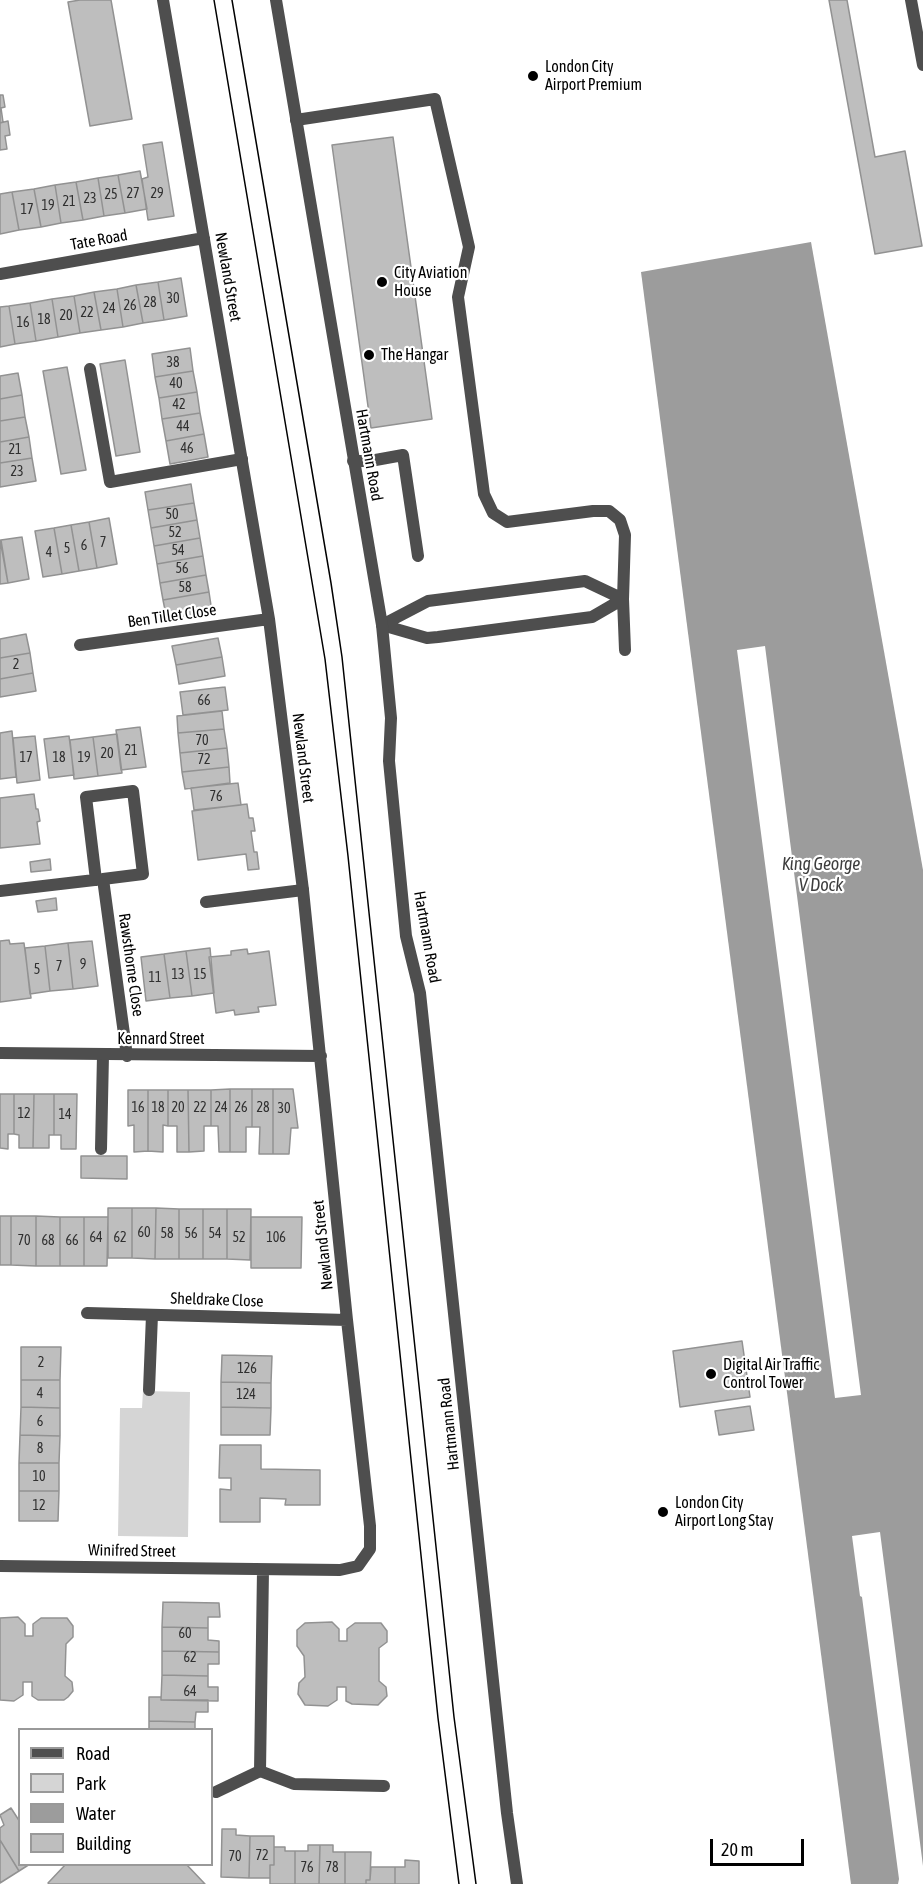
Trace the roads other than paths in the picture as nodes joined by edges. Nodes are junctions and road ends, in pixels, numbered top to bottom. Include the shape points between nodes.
1 (162, 0) edge
2 (276, 0) edge
3 (911, 0) edge
4 (923, 64) edge
5 (296, 120) junction
6 (204, 238) junction
7 (0, 274) edge
8 (90, 369) dead end
9 (242, 459) junction
10 (353, 461) junction
11 (418, 556) dead end
12 (623, 598) junction
13 (269, 619) junction
14 (382, 625) junction
15 (80, 645) dead end
16 (625, 650) dead end
17 (99, 879) junction
18 (303, 890) junction
19 (0, 891) edge
20 (206, 902) dead end
21 (0, 1053) edge
22 (103, 1055) junction
23 (127, 1056) junction
24 (321, 1056) junction
25 (101, 1149) dead end
26 (87, 1313) dead end
27 (152, 1315) junction
28 (347, 1320) junction
29 (149, 1390) dead end
30 (370, 1526) joint
31 (0, 1566) edge
32 (263, 1570) junction
33 (260, 1771) junction
34 (384, 1786) dead end
35 (214, 1792) edge
36 (517, 1884) edge

1 - 6 street, Newland Street
2 - 5 street, Hartmann Road
3 - 4 street
5 - 10 street, Hartmann Road
5 - 12 street via 435,99 469,247 458,297 484,494 493,513 507,522 609,511 620,520 625,536
6 - 7 street, Tate Road
6 - 9 street, Newland Street
8 - 9 street via 110,482
9 - 13 street, Newland Street
10 - 11 street via 403,455
10 - 14 street, Hartmann Road
12 - 14 street via 592,617 438,637 427,638
12 - 14 street via 585,582 428,601
12 - 16 street
13 - 15 street, Ben Tillet Close
13 - 18 street, Newland Street
14 - 36 street, Hartmann Road via 391,718 389,761 406,936 420,993
17 - 17 street, Rawsthorne Close via 143,874 133,791 86,797
17 - 19 street, Rawsthorne Close
17 - 23 street, Rawsthorne Close
18 - 20 street
18 - 24 street, Newland Street
21 - 22 street, Kennard Street
22 - 23 street, Kennard Street
22 - 25 street
23 - 24 street, Kennard Street
24 - 28 street, Newland Street
26 - 27 street, Sheldrake Close
27 - 28 street, Sheldrake Close
27 - 29 street
28 - 30 street, Newland Street
30 - 32 street, Winifred Street via 370,1549 358,1566 340,1570
31 - 32 street, Winifred Street
32 - 33 street
33 - 34 street via 294,1784
33 - 35 street

